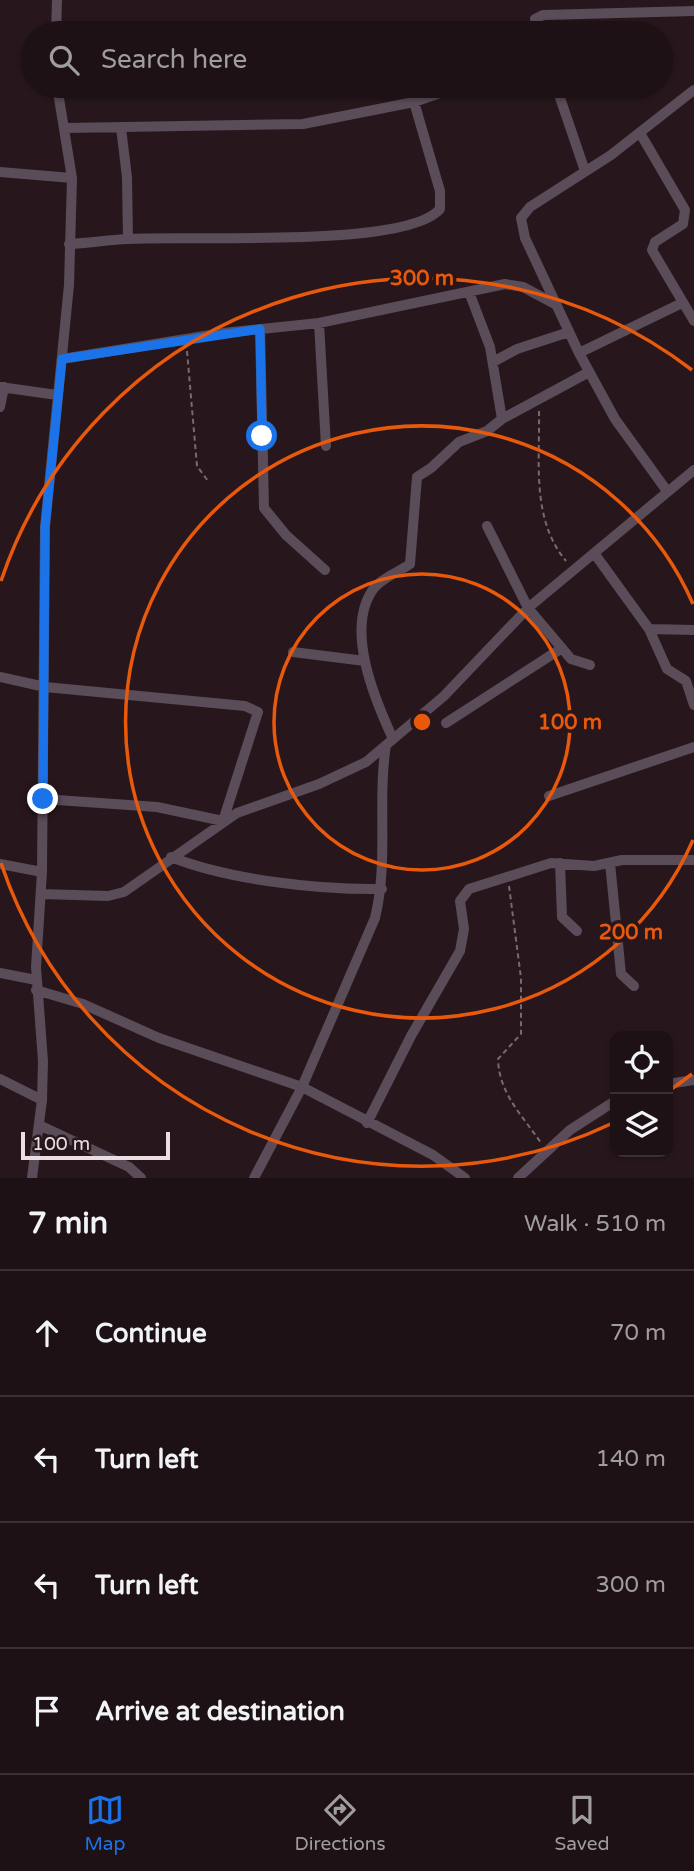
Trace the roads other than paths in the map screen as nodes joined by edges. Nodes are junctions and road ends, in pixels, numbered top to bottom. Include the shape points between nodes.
1 (57, 0) edge
2 (694, 11) edge
3 (56, 21) edge
4 (536, 21) edge
5 (694, 90) edge
6 (59, 98) edge
7 (426, 98) edge
8 (559, 98) edge
9 (414, 102) junction
10 (65, 128) junction
11 (121, 128) junction
12 (640, 133) junction
13 (585, 171) junction
14 (0, 172) edge
15 (72, 178) junction
16 (128, 239) junction
17 (69, 244) junction
18 (469, 292) junction
19 (682, 303) junction
20 (555, 304) junction
21 (694, 321) edge
22 (319, 323) junction
23 (260, 329) junction
24 (569, 332) junction
25 (579, 353) junction
26 (62, 359) junction
27 (493, 362) junction
28 (589, 372) junction
29 (2, 387) edge
30 (57, 395) junction
31 (0, 407) edge
32 (502, 419) junction
33 (326, 446) dead end
34 (694, 470) edge
35 (667, 491) junction
36 (487, 526) dead end
37 (594, 552) junction
38 (325, 570) dead end
39 (528, 608) junction
40 (649, 629) junction
41 (694, 630) edge
42 (562, 648) junction
43 (293, 652) dead end
44 (365, 662) junction
45 (590, 665) dead end
46 (0, 677) edge
47 (45, 687) junction
48 (694, 705) edge
49 (446, 723) dead end
50 (390, 742) junction
51 (694, 747) edge
52 (549, 796) dead end
53 (43, 799) junction
54 (223, 821) junction
55 (171, 858) junction
56 (694, 860) edge
57 (560, 863) junction
58 (610, 863) junction
59 (0, 864) edge
60 (42, 872) junction
61 (382, 889) junction
62 (41, 894) junction
63 (577, 931) dead end
64 (0, 973) edge
65 (36, 985) junction
66 (634, 986) dead end
67 (0, 1079) edge
68 (694, 1080) edge
69 (673, 1083) edge
70 (302, 1087) junction
71 (42, 1100) junction
72 (610, 1104) edge
73 (367, 1123) junction
74 (39, 1125) junction
75 (32, 1178) edge
76 (141, 1178) edge
77 (254, 1178) edge
78 (465, 1178) edge
79 (518, 1178) edge

1 - 3 street
2 - 4 street via 542,15
5 - 12 street
6 - 10 street
7 - 9 street
8 - 13 street
9 - 11 street via 303,124
9 - 16 street via 440,191 440,209 434,215 340,236
10 - 11 street
10 - 15 street
11 - 16 street
12 - 13 street
12 - 19 street via 685,210 683,224 655,242 652,250
13 - 20 street via 530,207 521,218 525,238
14 - 15 street
15 - 17 street
16 - 17 street
17 - 26 street
18 - 20 street via 514,284
18 - 22 street
18 - 27 street
19 - 21 street
19 - 25 street
20 - 24 street
22 - 23 street
22 - 33 street
23 - 26 street
23 - 38 street via 264,508
24 - 25 street
24 - 27 street
25 - 28 street
26 - 30 street
27 - 32 street
28 - 32 street
28 - 35 street via 615,419
29 - 30 street
29 - 31 street
30 - 47 street via 45,527
32 - 44 street via 487,431 458,442 417,477 411,561 377,584 368,600 362,629
34 - 35 street
35 - 37 street
36 - 39 street
37 - 39 street
37 - 40 street
39 - 42 street
39 - 50 street via 444,696
40 - 41 street
40 - 48 street via 667,668 686,681
42 - 45 street via 573,661
42 - 49 street
43 - 44 street
44 - 50 street
46 - 47 street
47 - 53 street
47 - 54 street via 253,707 258,712
50 - 54 street via 366,762
50 - 61 street via 381,777
51 - 52 street
53 - 54 street via 157,807
53 - 60 street
54 - 55 street
55 - 61 street via 286,883
55 - 62 street via 124,891 108,896
56 - 58 street
57 - 58 street
57 - 63 street via 562,917
57 - 73 street via 531,867 468,889 461,896 464,929 460,951
58 - 66 street via 621,974
59 - 60 street
60 - 62 street
61 - 70 street via 360,954
62 - 65 street
64 - 65 street
65 - 70 street via 159,1038
65 - 71 street
67 - 71 street
68 - 69 street
70 - 73 street
70 - 77 street
71 - 74 street
72 - 79 street via 546,1150
73 - 78 street via 433,1155
74 - 75 street
74 - 76 street via 129,1167

